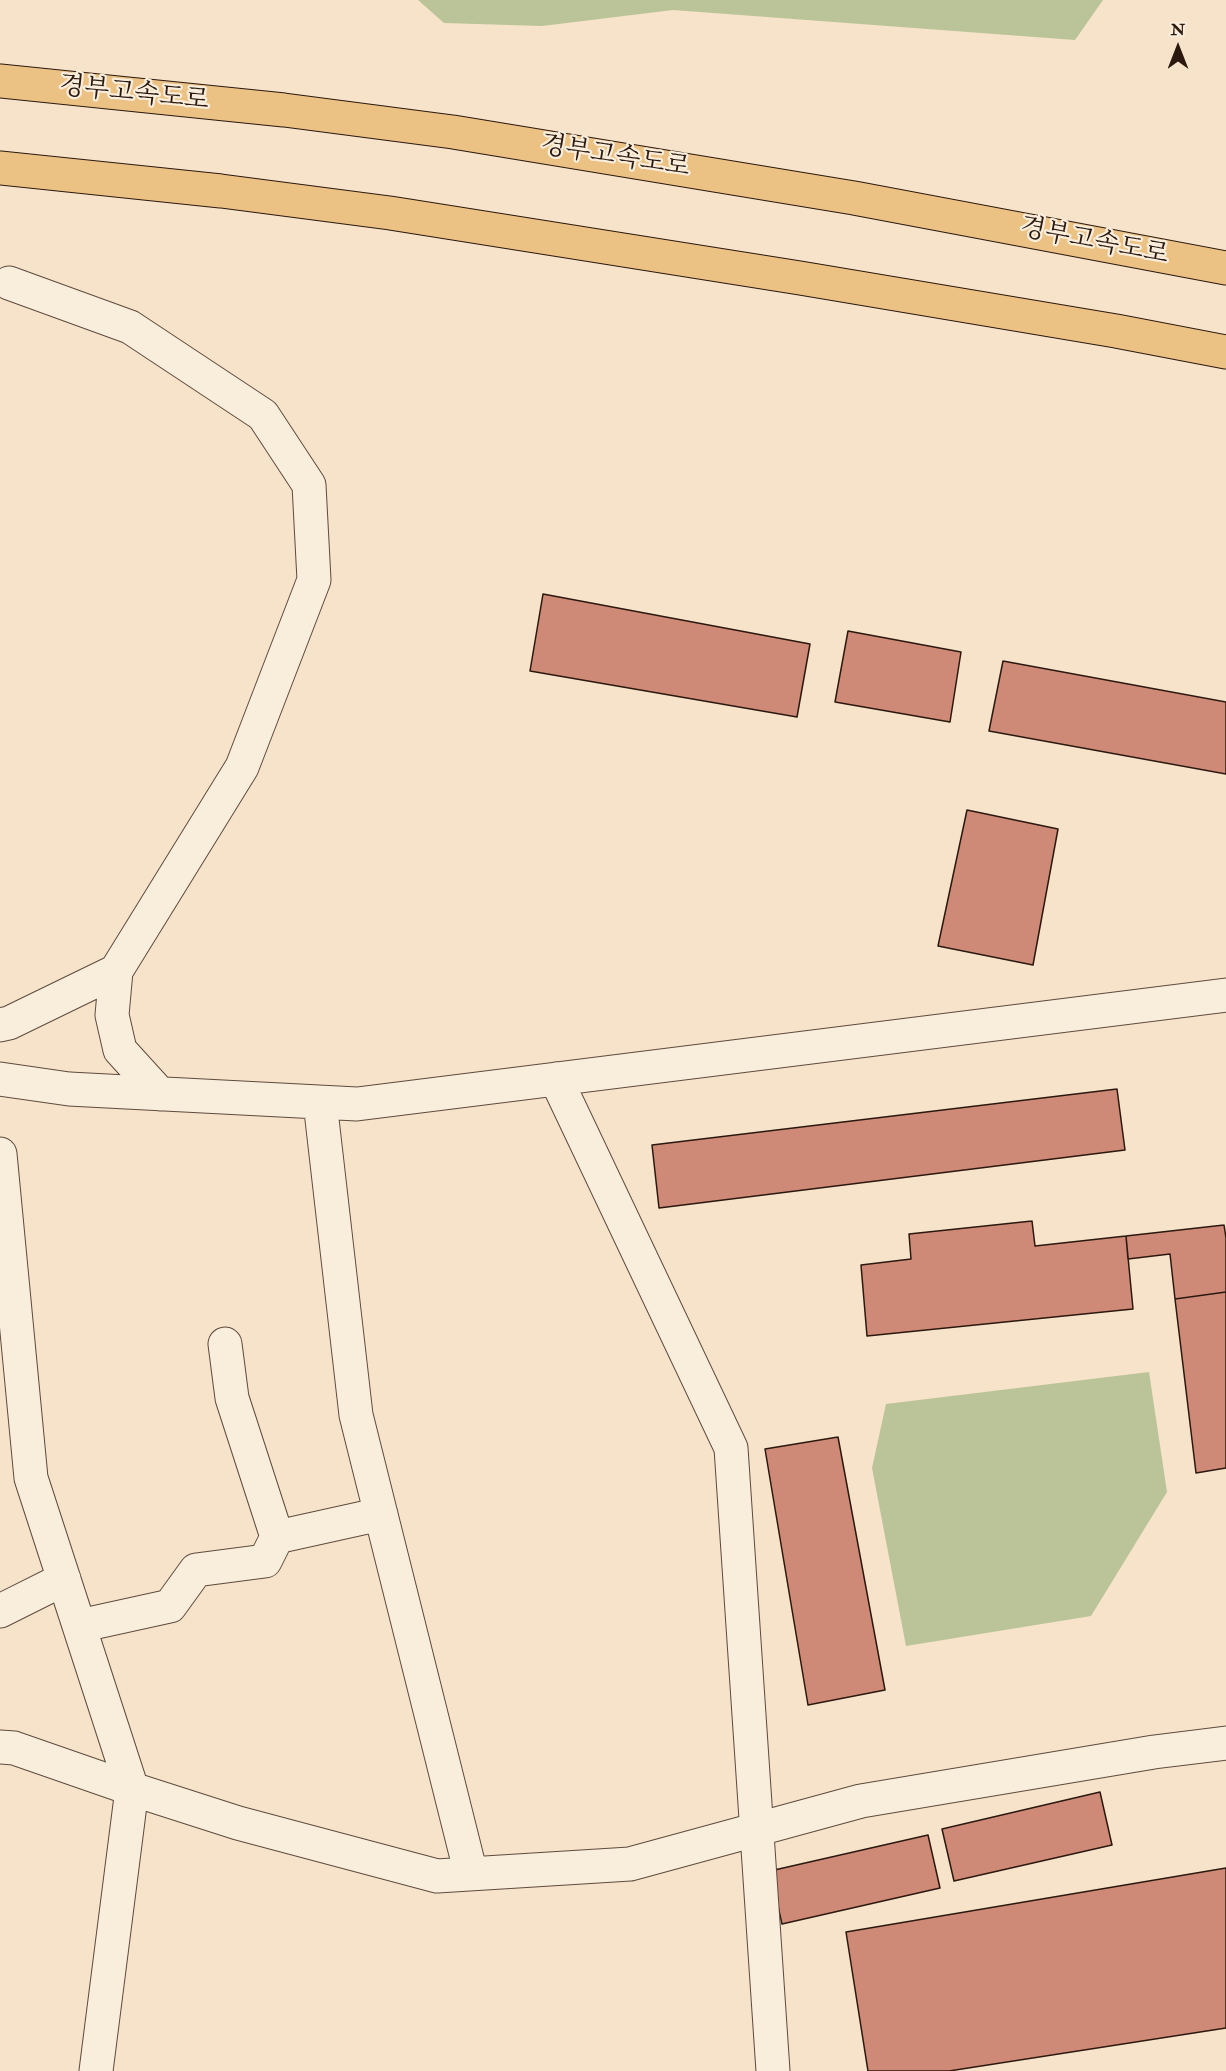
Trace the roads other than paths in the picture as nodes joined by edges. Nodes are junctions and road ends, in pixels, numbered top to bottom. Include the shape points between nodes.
1 (0, 74) edge
2 (0, 81) edge
3 (83, 89) junction
4 (0, 168) edge
5 (1226, 268) edge
6 (9, 283) dead end
7 (1226, 352) edge
8 (116, 972) junction
9 (1226, 995) edge
10 (0, 1025) edge
11 (0, 1078) edge
12 (556, 1079) junction
13 (160, 1094) junction
14 (320, 1102) junction
15 (0, 1154) edge
16 (225, 1344) dead end
17 (381, 1514) junction
18 (277, 1537) junction
19 (64, 1579) junction
20 (0, 1611) edge
21 (79, 1626) junction
22 (1226, 1743) edge
23 (0, 1747) edge
24 (132, 1789) junction
25 (756, 1830) junction
26 (471, 1874) junction
27 (96, 2071) edge
28 (773, 2071) edge

1 - 3 highway
2 - 3 highway, 경부고속도로
3 - 5 highway, 경부고속도로 via 453,132 854,198
4 - 7 highway via 209,189 390,213 800,278
6 - 8 street via 129,327 263,415 309,485 314,580 242,767
8 - 10 street
8 - 13 street via 112,1015 120,1050
9 - 12 street
11 - 13 street via 69,1089
12 - 14 street via 357,1104
12 - 25 street via 731,1448
13 - 14 street
14 - 17 street via 356,1414
15 - 19 street via 31,1479
16 - 18 street via 232,1398
17 - 18 street
17 - 26 street
18 - 21 street via 265,1561 196,1570 170,1606
19 - 20 street
19 - 21 street
21 - 24 street
22 - 25 street via 861,1801
23 - 24 street via 14,1748
24 - 26 street via 436,1876
24 - 27 street
25 - 26 street via 630,1864
25 - 28 street

